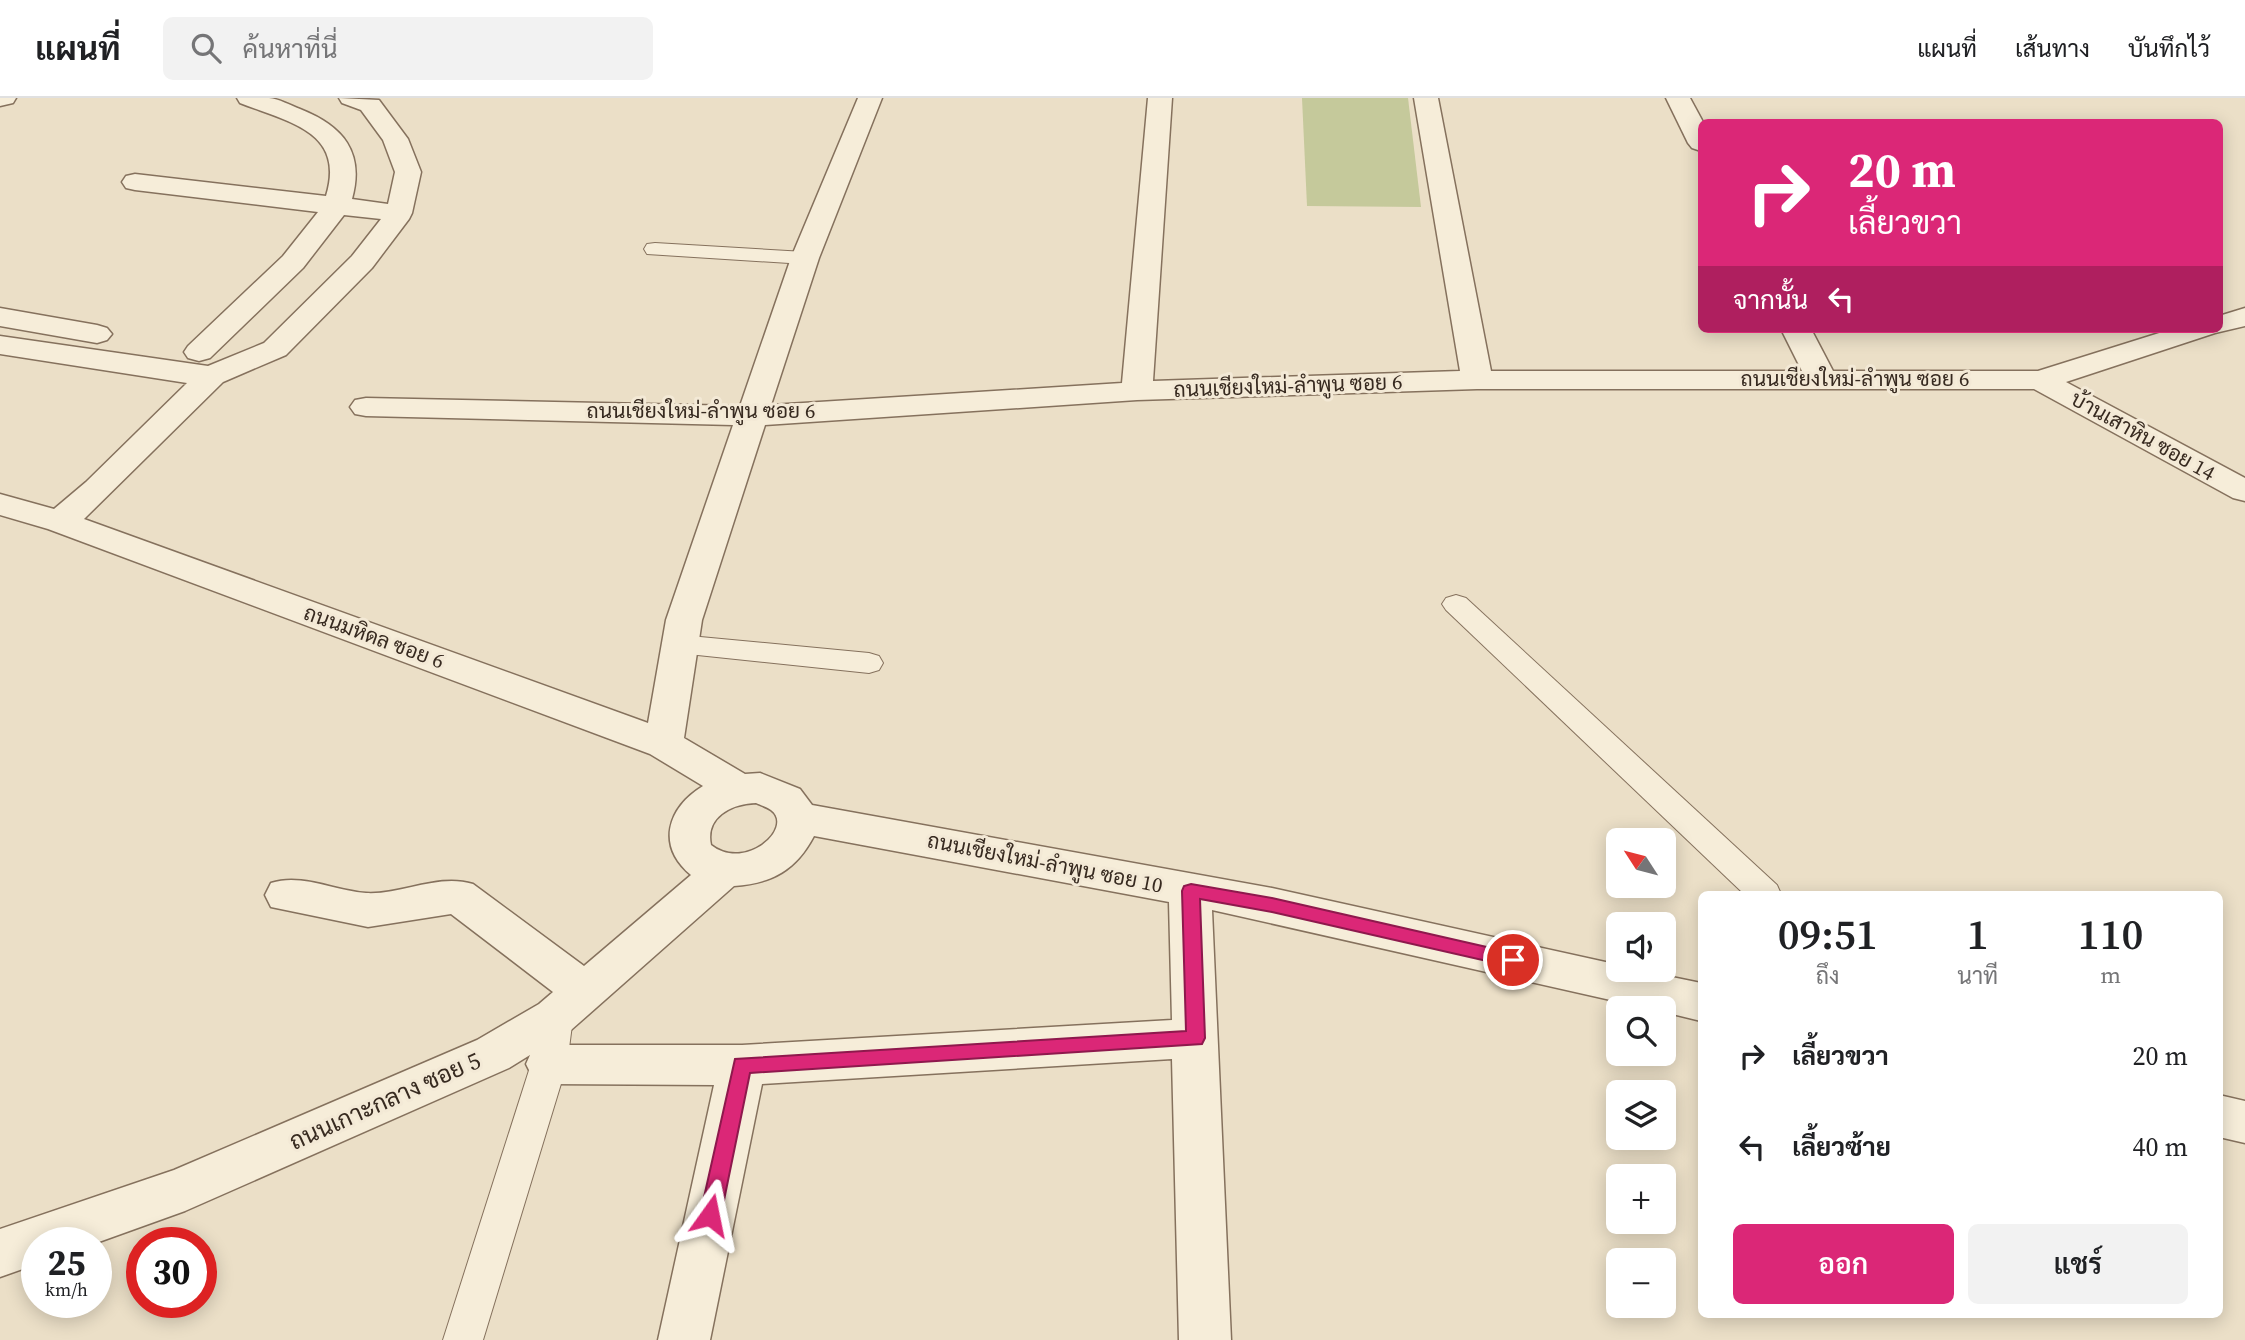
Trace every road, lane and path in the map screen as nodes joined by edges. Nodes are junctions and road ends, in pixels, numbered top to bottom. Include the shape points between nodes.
1 (249, 98) edge
2 (351, 98) edge
3 (870, 98) edge
4 (1160, 98) edge
5 (1426, 98) edge
6 (1678, 98) edge
7 (1698, 137) edge
8 (135, 183) dead end
9 (336, 207) junction
10 (399, 213) junction
11 (655, 249) dead end
12 (805, 258) junction
13 (0, 317) edge
14 (2245, 317) edge
15 (2223, 324) edge
16 (1798, 333) edge
17 (2190, 333) edge
18 (0, 345) edge
19 (206, 364) junction
20 (1821, 378) junction
21 (1477, 380) junction
22 (2040, 380) junction
23 (1137, 391) junction
24 (366, 407) dead end
25 (751, 416) junction
26 (2245, 491) edge
27 (0, 504) edge
28 (60, 522) junction
29 (1456, 604) dead end
30 (679, 645) junction
31 (869, 663) dead end
32 (664, 744) junction
33 (739, 789) junction
34 (799, 818) junction
35 (725, 870) junction
36 (1191, 891) junction
37 (1762, 891) edge
38 (286, 895) dead end
39 (1698, 1001) edge
40 (570, 1004) junction
41 (1196, 1038) junction
42 (549, 1064) junction
43 (742, 1065) junction
44 (2223, 1117) edge
45 (2245, 1122) edge
46 (0, 1252) edge
47 (463, 1340) edge
48 (684, 1340) edge
49 (1205, 1340) edge

1 - 9 street via 311,122 331,136 341,156 344,180
2 - 10 street via 370,105 395,139 408,172
3 - 12 street
4 - 23 street
5 - 21 street
6 - 7 street
8 - 9 street
9 - 10 street
9 - 19 street
10 - 19 street via 362,262 275,349
11 - 12 lane
12 - 25 street
13 - 19 street
14 - 15 street
16 - 20 street
17 - 22 street, ถนนเชียงใหม่-ลำพูน ซอย 6
18 - 19 street via 176,373
19 - 28 street via 98,489
20 - 21 street, ถนนเชียงใหม่-ลำพูน ซอย 6
20 - 22 street, ถนนเชียงใหม่-ลำพูน ซอย 6
21 - 23 street, ถนนเชียงใหม่-ลำพูน ซอย 6
22 - 26 street, บ้านเสาหิน ซอย 14
23 - 25 street, ถนนเชียงใหม่-ลำพูน ซอย 6
24 - 25 street, ถนนเชียงใหม่-ลำพูน ซอย 6
25 - 30 street
27 - 28 street, ถนนมหิดล ซอย 6
28 - 32 street, ถนนมหิดล ซอย 6
29 - 37 lane
30 - 31 lane
30 - 32 street
32 - 33 street, ถนนมหิดล ซอย 6
33 - 34 street via 779,793
33 - 35 street via 702,807 691,822 688,838 693,853 706,864
34 - 35 street via 786,850 769,862
34 - 36 street, ถนนเชียงใหม่-ลำพูน ซอย 10
35 - 40 street, ถนนเกาะกลาง ซอย 5
36 - 39 street, ถนนเชียงใหม่-ลำพูน ซอย 10 via 1272,905
36 - 41 street
38 - 40 street via 368,910 458,896
40 - 42 lane
40 - 46 street, ถนนเกาะกลาง ซอย 5 via 493,1054 186,1189
41 - 43 street
41 - 49 street
42 - 43 street
42 - 47 lane
43 - 48 street
44 - 45 street

